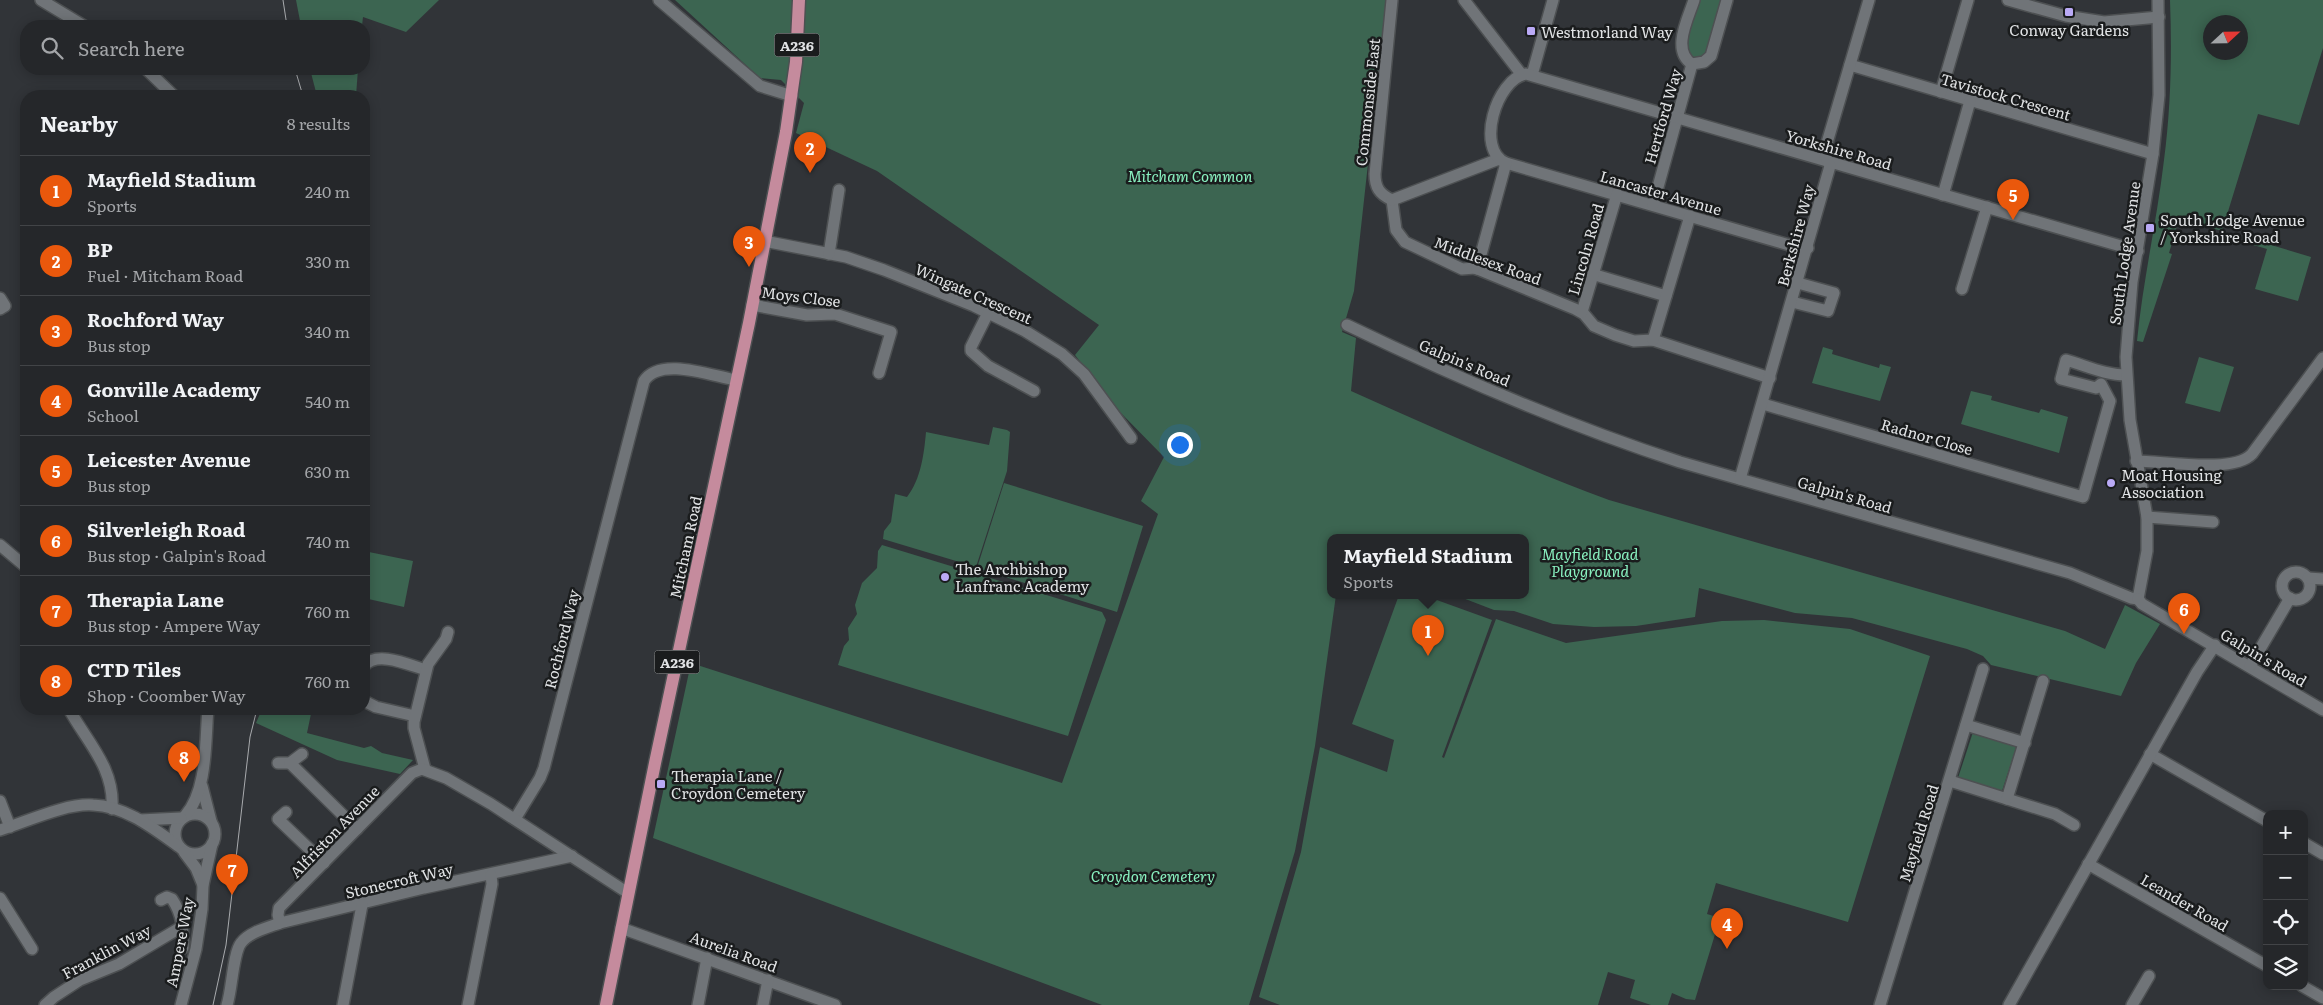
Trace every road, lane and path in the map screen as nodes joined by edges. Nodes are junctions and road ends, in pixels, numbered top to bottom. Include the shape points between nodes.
1 (41, 0) edge
2 (659, 0) edge
3 (799, 0) edge
4 (1392, 0) edge
5 (1464, 0) edge
6 (1553, 0) edge
7 (1694, 0) edge
8 (1727, 0) edge
9 (1869, 0) edge
10 (1968, 0) edge
11 (2008, 0) edge
12 (2158, 0) edge
13 (2159, 17) junction
14 (74, 20) edge
15 (1692, 64) junction
16 (1850, 65) junction
17 (152, 75) edge
18 (1527, 75) junction
19 (168, 90) edge
20 (1942, 92) junction
21 (792, 96) junction
22 (1970, 101) junction
23 (1677, 118) junction
24 (2154, 154) junction
25 (1827, 160) junction
26 (1502, 161) junction
27 (839, 190) dead end
28 (1617, 194) junction
29 (1943, 195) junction
30 (1392, 200) junction
31 (1652, 205) junction
32 (1986, 207) junction
33 (1690, 216) junction
34 (764, 241) junction
35 (1808, 248) junction
36 (2138, 251) junction
37 (829, 254) junction
38 (1477, 269) junction
39 (1592, 274) junction
40 (1798, 284) junction
41 (1962, 289) dead end
42 (1666, 296) junction
43 (1792, 302) junction
44 (752, 305) junction
45 (1582, 312) junction
46 (988, 313) junction
47 (1347, 325) dead end
48 (1653, 340) junction
49 (2323, 358) edge
50 (879, 373) dead end
51 (2126, 375) junction
52 (1770, 378) junction
53 (736, 380) junction
54 (1034, 391) dead end
55 (1762, 404) junction
56 (1131, 438) dead end
57 (2136, 461) junction
58 (1740, 479) junction
59 (2147, 517) junction
60 (2212, 522) dead end
61 (0, 545) edge
62 (20, 562) edge
63 (2308, 578) junction
64 (2323, 579) edge
65 (2290, 598) junction
66 (2138, 599) junction
67 (448, 632) dead end
68 (2215, 646) junction
69 (370, 660) edge
70 (2250, 666) junction
71 (1983, 669) dead end
72 (426, 670) junction
73 (2043, 681) dead end
74 (370, 704) edge
75 (2323, 710) edge
76 (73, 715) edge
77 (207, 715) edge
78 (415, 716) junction
79 (1966, 725) junction
80 (2025, 743) junction
81 (302, 754) dead end
82 (2150, 754) junction
83 (278, 763) dead end
84 (290, 763) junction
85 (425, 769) junction
86 (1950, 781) junction
87 (201, 784) junction
88 (2007, 799) junction
89 (0, 801) edge
90 (112, 809) junction
91 (286, 812) dead end
92 (183, 817) junction
93 (515, 819) junction
94 (2263, 819) edge
95 (140, 820) junction
96 (211, 821) junction
97 (2074, 825) dead end
98 (5, 829) edge
99 (357, 829) junction
100 (212, 844) junction
101 (2308, 845) edge
102 (180, 849) junction
103 (2323, 854) edge
104 (572, 856) junction
105 (324, 863) junction
106 (2088, 864) junction
107 (491, 875) junction
108 (203, 885) junction
109 (628, 893) junction
110 (0, 898) edge
111 (161, 900) dead end
112 (362, 905) junction
113 (5, 916) edge
114 (280, 923) junction
115 (183, 926) junction
116 (621, 928) junction
117 (183, 948) dead end
118 (32, 949) dead end
119 (707, 958) junction
120 (2263, 964) edge
121 (2150, 976) dead end
122 (768, 980) junction
123 (2308, 989) edge
124 (2323, 998) edge
125 (45, 1005) edge
126 (182, 1005) edge
127 (227, 1005) edge
128 (343, 1005) edge
129 (468, 1005) edge
130 (606, 1005) edge
131 (698, 1005) edge
132 (763, 1005) edge
133 (835, 1005) edge
134 (1880, 1005) edge
135 (2009, 1005) edge
136 (2132, 1005) edge

1 - 14 street
2 - 21 street via 760,86
3 - 21 main road, A236
4 - 30 street, Commonside East via 1375,183 1379,192
5 - 18 street
6 - 18 street
7 - 15 street, Hertford Way via 1681,48 1684,58
8 - 15 street, Hertford Way via 1711,56 1704,62
9 - 16 street, Berkshire Way
10 - 20 street
11 - 13 street via 2066,16 2104,22
12 - 13 street, South Lodge Avenue
13 - 24 street, South Lodge Avenue via 2159,95
15 - 23 street, Hertford Way
16 - 20 street, Tavistock Crescent
16 - 25 street, Berkshire Way via 1824,153
17 - 19 street
18 - 23 street, Yorkshire Road
18 - 26 street via 1514,79 1503,92 1493,114 1491,139
20 - 22 street, Tavistock Crescent
21 - 34 main road, Mitcham Road / A236
22 - 24 street, Tavistock Crescent
22 - 29 street
23 - 25 street, Yorkshire Road
23 - 31 street, Hertford Way
24 - 36 street, South Lodge Avenue
25 - 29 street, Yorkshire Road
25 - 35 street, Berkshire Way via 1830,166
26 - 28 street, Lancaster Avenue
26 - 30 street
26 - 38 street
27 - 37 street
28 - 31 street, Lancaster Avenue
28 - 39 street, Lincoln Road
29 - 32 street, Yorkshire Road
30 - 38 street, Middlesex Road via 1395,225 1405,242 1462,270
31 - 33 street, Lancaster Avenue
32 - 36 street, Yorkshire Road
32 - 41 street
33 - 35 street, Lancaster Avenue
33 - 42 street
34 - 37 street, Wingate Crescent
34 - 44 main road, Mitcham Road / A236
35 - 40 street, Berkshire Way
36 - 51 street, South Lodge Avenue via 2129,314
37 - 46 street, Wingate Crescent via 908,278
38 - 45 street, Middlesex Road
39 - 42 street
39 - 45 street, Lincoln Road
40 - 43 street, Berkshire Way
40 - 43 street via 1834,293 1828,311
42 - 48 street
43 - 52 street, Berkshire Way
44 - 50 street, Moys Close via 807,315 835,314 896,333
44 - 53 main road, Mitcham Road / A236
45 - 48 street, Middlesex Road via 1594,326 1616,335 1634,341
46 - 54 street via 971,352 988,366
46 - 56 street, Wingate Crescent via 1031,334 1072,363 1096,388
47 - 58 street, Galpin's Road via 1543,412 1634,447
48 - 52 street, Middlesex Road
49 - 57 street via 2244,461 2225,465
51 - 55 street, Radnor Close via 2103,379 2110,404 2083,496
51 - 57 street, South Lodge Avenue
52 - 55 street, Berkshire Way
53 - 93 street, Rochford Way via 668,368 652,372 644,381 544,768
53 - 109 main road, Mitcham Road / A236
55 - 58 street, Berkshire Way
57 - 59 street, South Lodge Avenue
58 - 66 street, Galpin's Road via 2070,573
59 - 60 street
59 - 66 street, South Lodge Avenue via 2147,551
61 - 62 street
63 - 64 street
63 - 65 street via 2307,594 2300,599
63 - 65 street via 2299,572 2286,576 2282,588
65 - 70 street
66 - 68 street, Galpin's Road
67 - 72 street
68 - 70 street, Galpin's Road
68 - 82 street
69 - 72 street via 384,659
70 - 75 street, Galpin's Road
71 - 79 street, Mayfield Road
72 - 78 street
73 - 80 street
74 - 78 street
76 - 90 street via 107,770
77 - 87 street
78 - 85 street via 414,728
79 - 80 street
79 - 86 street, Mayfield Road
80 - 88 street
81 - 84 street
82 - 94 street
82 - 106 street via 2098,838
83 - 84 street
84 - 99 street
85 - 93 street
85 - 99 street, Alfriston Avenue via 412,773
86 - 88 street
86 - 134 street, Mayfield Road
87 - 92 street via 195,801
87 - 96 street
88 - 97 street via 2055,814
89 - 98 street
90 - 95 street
90 - 98 street via 92,804 76,806
91 - 105 street via 278,819
92 - 95 street
92 - 96 street via 201,814
92 - 102 street via 175,829 175,841
93 - 104 street
95 - 102 street
96 - 100 street via 215,832
99 - 105 street, Alfriston Avenue
100 - 102 street via 199,854
100 - 108 street, Ampere Way
101 - 103 street
102 - 108 street, Ampere Way via 196,868
104 - 107 street, Stonecroft Way
104 - 109 street
105 - 114 street, Alfriston Avenue via 279,908
106 - 120 street, Leander Road
106 - 135 street
107 - 112 street, Stonecroft Way via 424,888
107 - 129 street via 491,893
108 - 126 street, Ampere Way via 200,926
109 - 116 main road, Mitcham Road / A236
110 - 113 street
111 - 115 street via 172,899
112 - 114 street, Stonecroft Way
112 - 128 street
113 - 118 street
114 - 127 street, Stonecroft Way via 246,938 239,946
115 - 117 street
115 - 125 street, Franklin Way via 119,964 80,980
116 - 119 street, Aurelia Road
116 - 130 main road, Mitcham Road / A236
119 - 122 street, Aurelia Road
119 - 131 street
121 - 136 street
122 - 132 street
122 - 133 street, Aurelia Road
123 - 124 street

